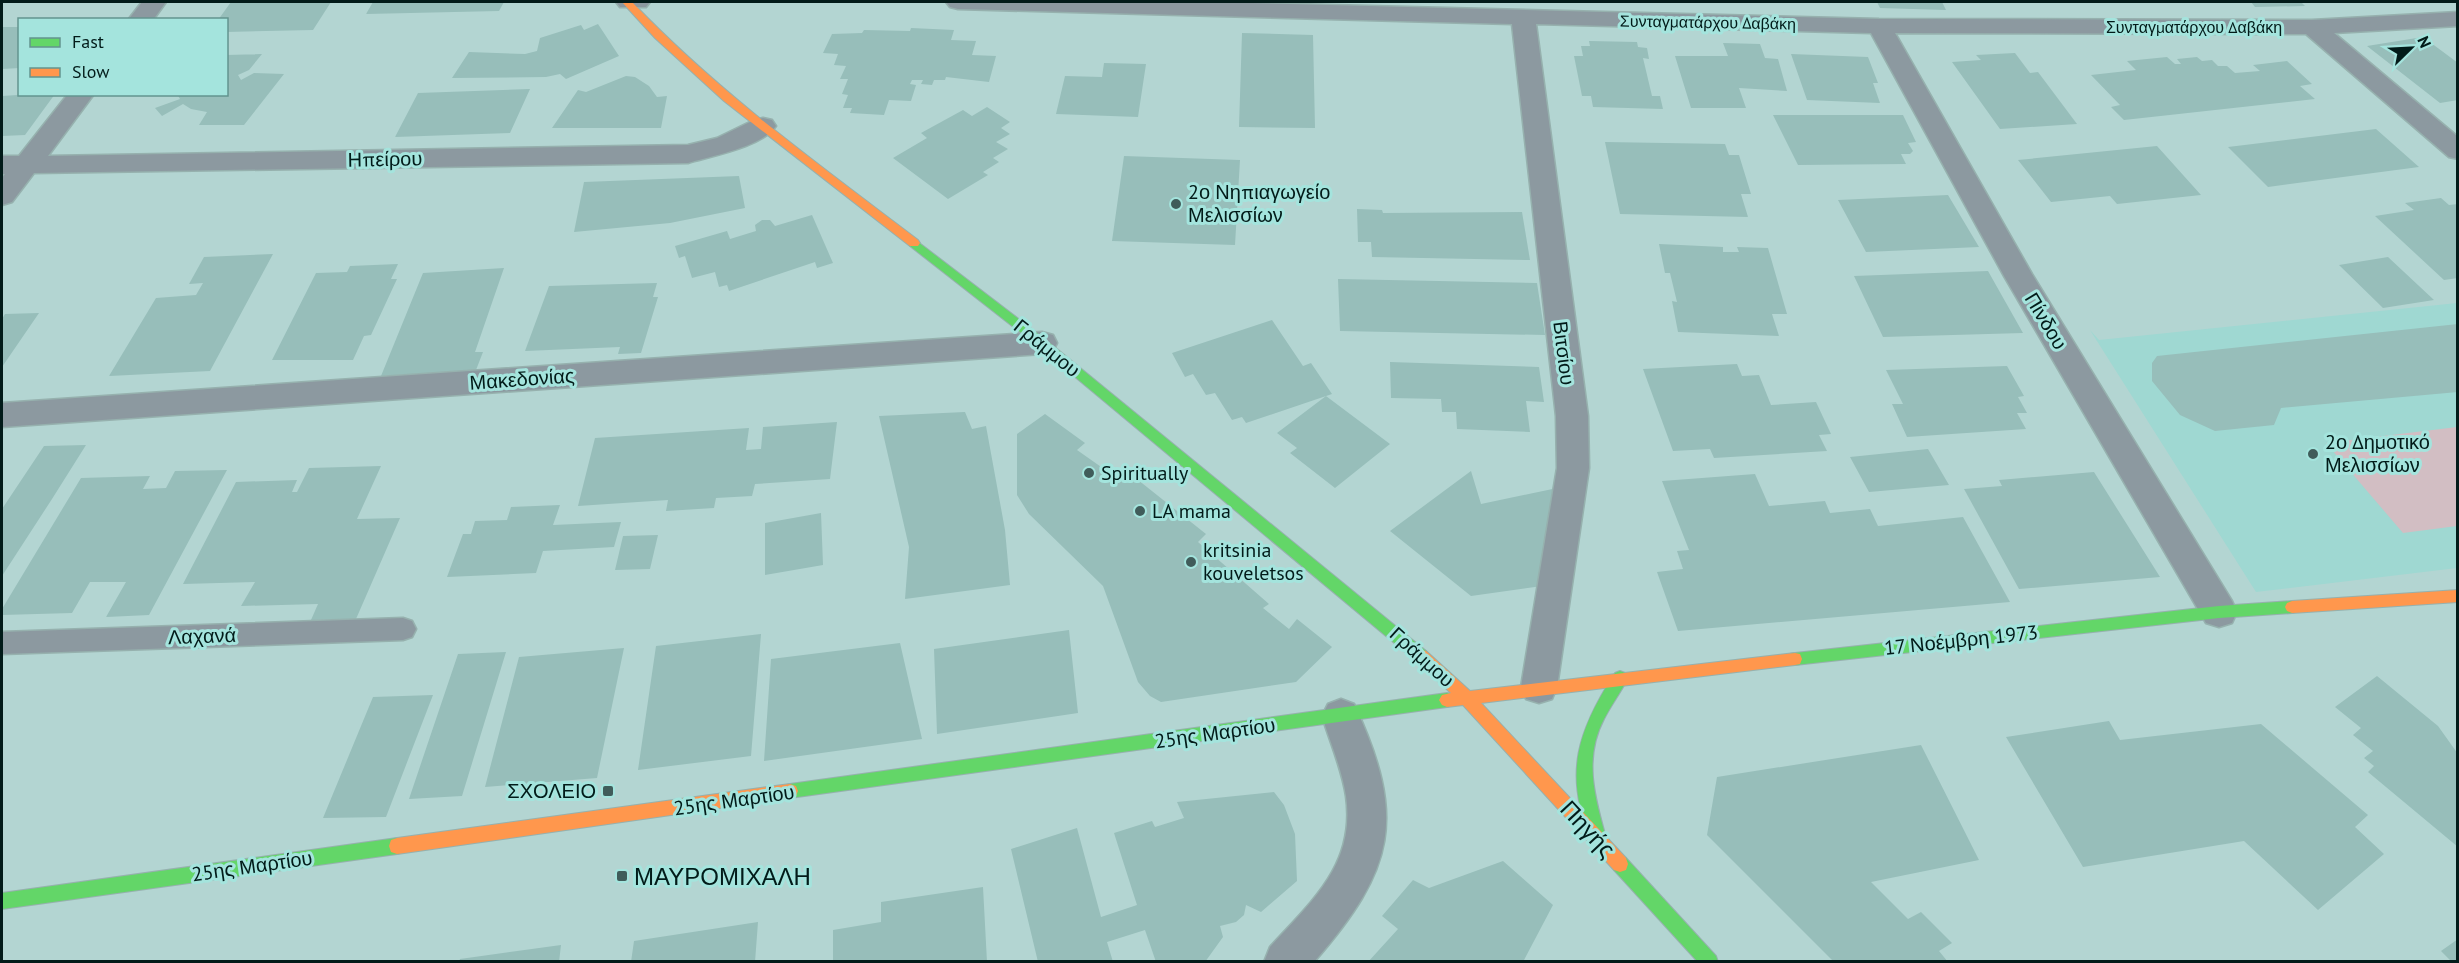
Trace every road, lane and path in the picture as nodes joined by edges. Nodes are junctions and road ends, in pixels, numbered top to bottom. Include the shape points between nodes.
1 (154, 2) edge
2 (631, 2) edge
3 (958, 2) edge
4 (1542, 12) edge
5 (142, 18) edge
6 (2457, 19) edge
7 (1879, 26) junction
8 (2312, 27) junction
9 (80, 96) edge
10 (763, 126) junction
11 (2457, 151) edge
12 (14, 165) edge
13 (2, 196) edge
14 (1042, 343) junction
15 (2, 415) edge
16 (2457, 596) edge
17 (2219, 612) junction
18 (403, 629) dead end
19 (2, 643) edge
20 (1620, 678) junction
21 (1539, 687) junction
22 (1466, 697) junction
23 (1341, 716) junction
24 (1599, 842) junction
25 (2, 901) edge
26 (1285, 962) edge
27 (1710, 962) edge

1 - 5 street
2 - 10 street, Γράμμου via 653,31
3 - 4 street, Συνταγματάρχου Δαβάκη
4 - 7 street, Συνταγματάρχου Δαβάκη
4 - 21 street, Βιτσίου via 1573,468
6 - 8 street, Συνταγματάρχου Δαβάκη
7 - 8 street, Συνταγματάρχου Δαβάκη
7 - 17 street, Πίνδου via 2019,276
8 - 11 street
9 - 12 street
10 - 12 street, Ηπείρου via 726,144 687,154
10 - 14 street, Γράμμου
12 - 13 street
14 - 15 street, Μακεδονίας
14 - 22 street, Γράμμου via 1393,630
16 - 17 street, 17 Νοέμβρη 1973
17 - 20 street, 17 Νοέμβρη 1973
18 - 19 lane, Λαχανά
20 - 21 street, 17 Νοέμβρη 1973
20 - 24 street via 1596,711 1582,747 1583,790
21 - 22 street, 17 Νοέμβρη 1973
22 - 23 street, 25ης Μαρτίου
22 - 24 street, Πηγής
23 - 25 street, 25ης Μαρτίου
23 - 26 street via 1365,797 1368,830 1360,864 1343,896
24 - 27 street, Πηγής

